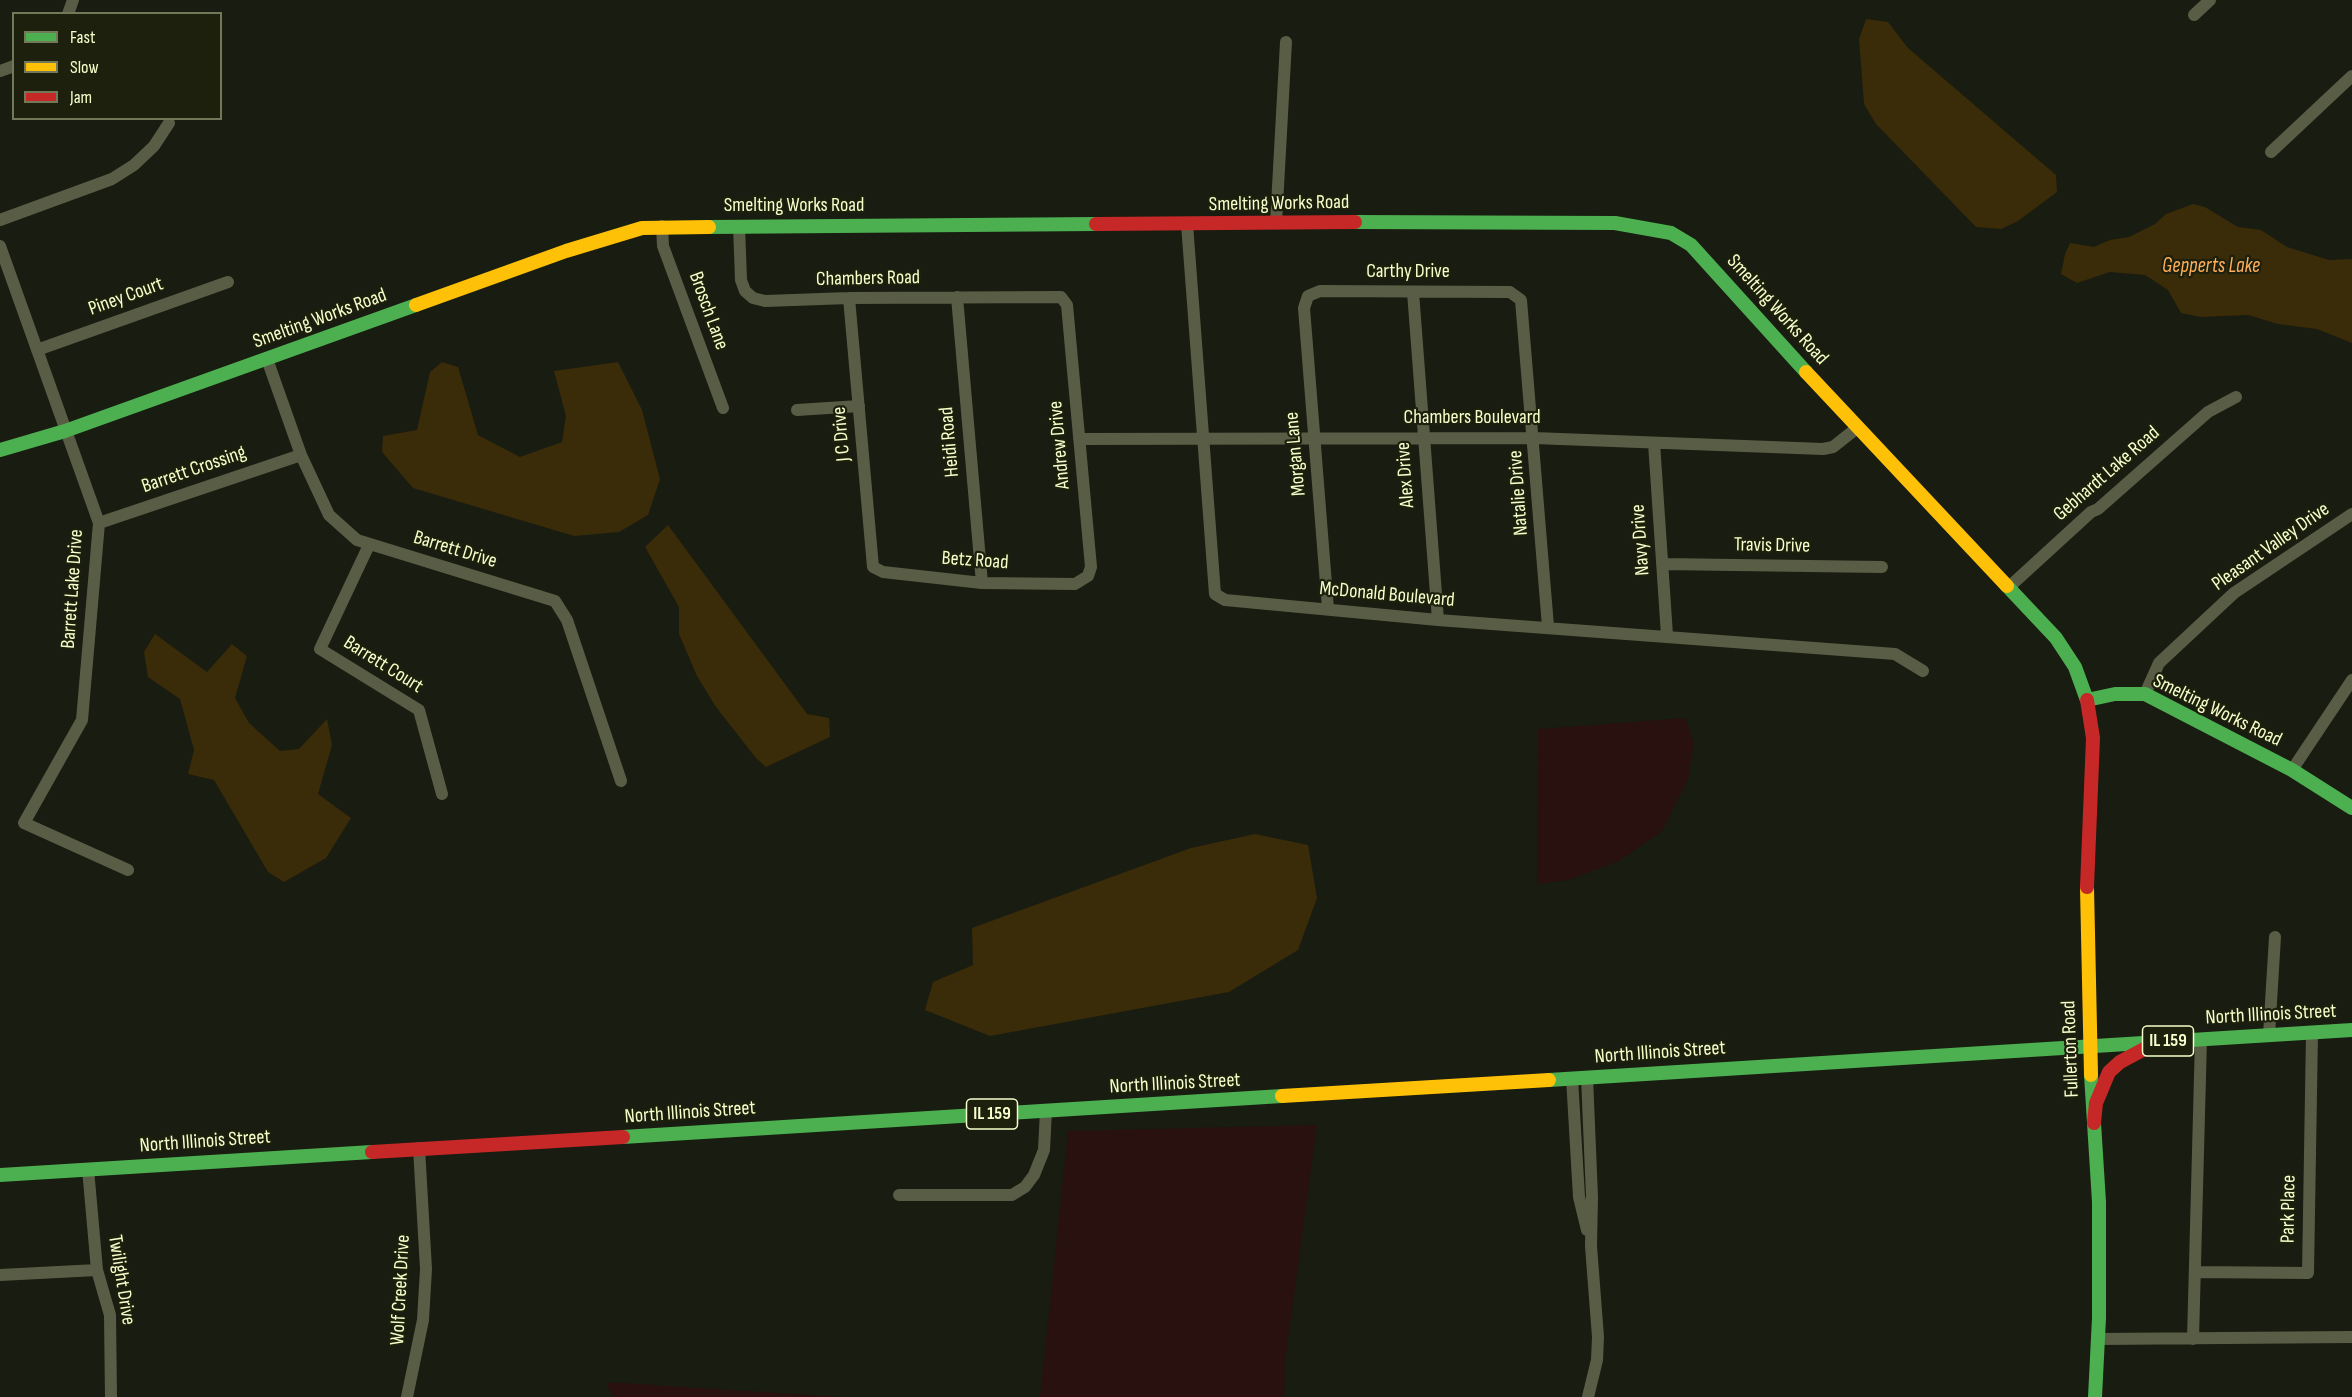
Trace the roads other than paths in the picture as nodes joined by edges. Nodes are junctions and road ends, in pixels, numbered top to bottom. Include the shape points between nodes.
1 (2210, 0) edge
2 (2194, 15) dead end
3 (1286, 42) dead end
4 (2352, 76) edge
5 (169, 123) dead end
6 (2271, 152) dead end
7 (0, 220) edge
8 (1276, 223) junction
9 (1186, 224) junction
10 (662, 226) junction
11 (739, 226) junction
12 (0, 246) edge
13 (228, 282) dead end
14 (1413, 292) junction
15 (1510, 292) joint
16 (1308, 296) joint
17 (957, 297) junction
18 (1061, 297) joint
19 (849, 298) junction
20 (38, 350) junction
21 (267, 358) junction
22 (2236, 397) dead end
23 (859, 406) junction
24 (723, 408) dead end
25 (797, 410) dead end
26 (1857, 428) junction
27 (65, 431) junction
28 (1314, 437) junction
29 (1423, 437) junction
30 (1203, 438) junction
31 (1534, 438) junction
32 (1079, 439) junction
33 (1654, 443) junction
34 (0, 450) edge
35 (301, 455) junction
36 (2352, 514) edge
37 (99, 523) junction
38 (369, 544) junction
39 (1662, 564) junction
40 (873, 567) joint
41 (1882, 567) dead end
42 (982, 583) junction
43 (1075, 584) joint
44 (2008, 588) junction
45 (1328, 609) junction
46 (1438, 620) junction
47 (1548, 626) junction
48 (1667, 635) junction
49 (1923, 671) dead end
50 (2352, 680) edge
51 (2145, 694) junction
52 (2087, 700) junction
53 (2292, 770) junction
54 (621, 782) dead end
55 (442, 794) dead end
56 (2352, 808) edge
57 (128, 870) dead end
58 (2275, 937) dead end
59 (2352, 1030) edge
60 (2312, 1033) junction
61 (2269, 1035) junction
62 (2201, 1039) junction
63 (2160, 1042) junction
64 (2089, 1046) junction
65 (1587, 1077) junction
66 (1572, 1078) junction
67 (1046, 1110) junction
68 (2094, 1123) junction
69 (419, 1148) junction
70 (88, 1169) junction
71 (0, 1175) edge
72 (899, 1196) dead end
73 (1591, 1246) junction
74 (97, 1270) junction
75 (2194, 1272) junction
76 (0, 1275) edge
77 (2352, 1337) edge
78 (2098, 1339) junction
79 (2193, 1339) junction
80 (111, 1397) edge
81 (407, 1397) edge
82 (1588, 1397) edge
83 (2095, 1397) edge

1 - 2 street
3 - 8 street
4 - 6 street
5 - 7 street via 154,146 112,179
8 - 9 street, Smelting Works Road
8 - 26 street, Smelting Works Road via 1615,223 1671,232 1691,245
9 - 11 street, Smelting Works Road
9 - 30 street, McDonald Boulevard
10 - 11 street, Smelting Works Road
10 - 21 street, Smelting Works Road via 603,238
10 - 24 street, Brosch Lane via 663,246
11 - 19 street, Chambers Road via 741,280 753,298
12 - 20 street, Barrett Lake Drive
13 - 20 street, Piney Court
14 - 15 street, Carthy Drive
14 - 16 street, Carthy Drive via 1320,291
14 - 29 street, Alex Drive
15 - 31 street, Natalie Drive via 1521,300
16 - 28 street, Morgan Lane via 1304,308
17 - 18 street, Chambers Road
17 - 19 street, Chambers Road
17 - 42 street, Heidi Road
18 - 32 street, Andrew Drive via 1067,305
19 - 23 street, J C Drive
20 - 27 street, Barrett Lake Drive
21 - 27 street, Smelting Works Road
21 - 35 street, Barrett Drive
22 - 44 street, Gebhardt Lake Road via 2208,412
23 - 25 street
23 - 40 street, J C Drive
26 - 33 street, Chambers Boulevard via 1833,447 1823,449
26 - 44 street, Smelting Works Road
27 - 34 street, Smelting Works Road
27 - 37 street, Barrett Lake Drive
28 - 29 street, Chambers Boulevard
28 - 30 street, Chambers Boulevard
28 - 45 street, Morgan Lane
29 - 31 street, Chambers Boulevard
29 - 46 street, Alex Drive
30 - 32 street, Chambers Boulevard
30 - 45 street, McDonald Boulevard via 1215,594 1224,600
31 - 33 street, Chambers Boulevard
31 - 47 street, Natalie Drive
32 - 43 street, Andrew Drive via 1091,567 1088,576
33 - 39 street, Navy Drive
35 - 37 street, Barrett Crossing
35 - 38 street, Barrett Drive via 329,515 357,540
36 - 51 street, Pleasant Valley Drive via 2234,593 2159,663
37 - 57 street, Barrett Lake Drive via 82,720 24,823
38 - 54 street, Barrett Drive via 555,602 567,620
38 - 55 street, Barrett Court via 320,649 419,710
39 - 41 street, Travis Drive
39 - 48 street, Navy Drive
40 - 42 street, Betz Road via 883,572
42 - 43 street, Betz Road
44 - 52 street, Smelting Works Road via 2056,638 2075,668
45 - 46 street, McDonald Boulevard
46 - 47 street, McDonald Boulevard
47 - 48 street, McDonald Boulevard
48 - 49 street, McDonald Boulevard via 1895,654
50 - 53 street
51 - 52 street, Smelting Works Road via 2115,694
51 - 53 street, Smelting Works Road
52 - 64 street, Fullerton Road via 2093,738 2087,868
53 - 56 street, Smelting Works Road
58 - 61 street
59 - 60 street, North Illinois Street / IL 159
60 - 61 street, North Illinois Street / IL 159
60 - 75 street, Park Place via 2307,1273
61 - 62 street, North Illinois Street / IL 159
62 - 63 street, North Illinois Street / IL 159
62 - 75 street
63 - 64 street, North Illinois Street / IL 159
63 - 68 street via 2136,1052 2109,1072 2096,1103
64 - 65 street, North Illinois Street / IL 159
64 - 68 street, Fullerton Road
65 - 66 street, North Illinois Street / IL 159
65 - 73 street
66 - 67 street, North Illinois Street / IL 159
66 - 73 street via 1579,1197
67 - 69 street, North Illinois Street / IL 159
67 - 72 street via 1044,1150 1034,1175 1012,1195
68 - 78 street, Fullerton Road via 2099,1202
69 - 70 street, North Illinois Street / IL 159
69 - 81 street, Wolf Creek Drive via 426,1269 423,1320
70 - 71 street, North Illinois Street / IL 159
70 - 74 street, Twilight Drive
73 - 82 street via 1598,1337
74 - 76 street
74 - 80 street, Twilight Drive via 110,1314
75 - 79 street
77 - 79 street
78 - 79 street
78 - 83 street, Fullerton Road

